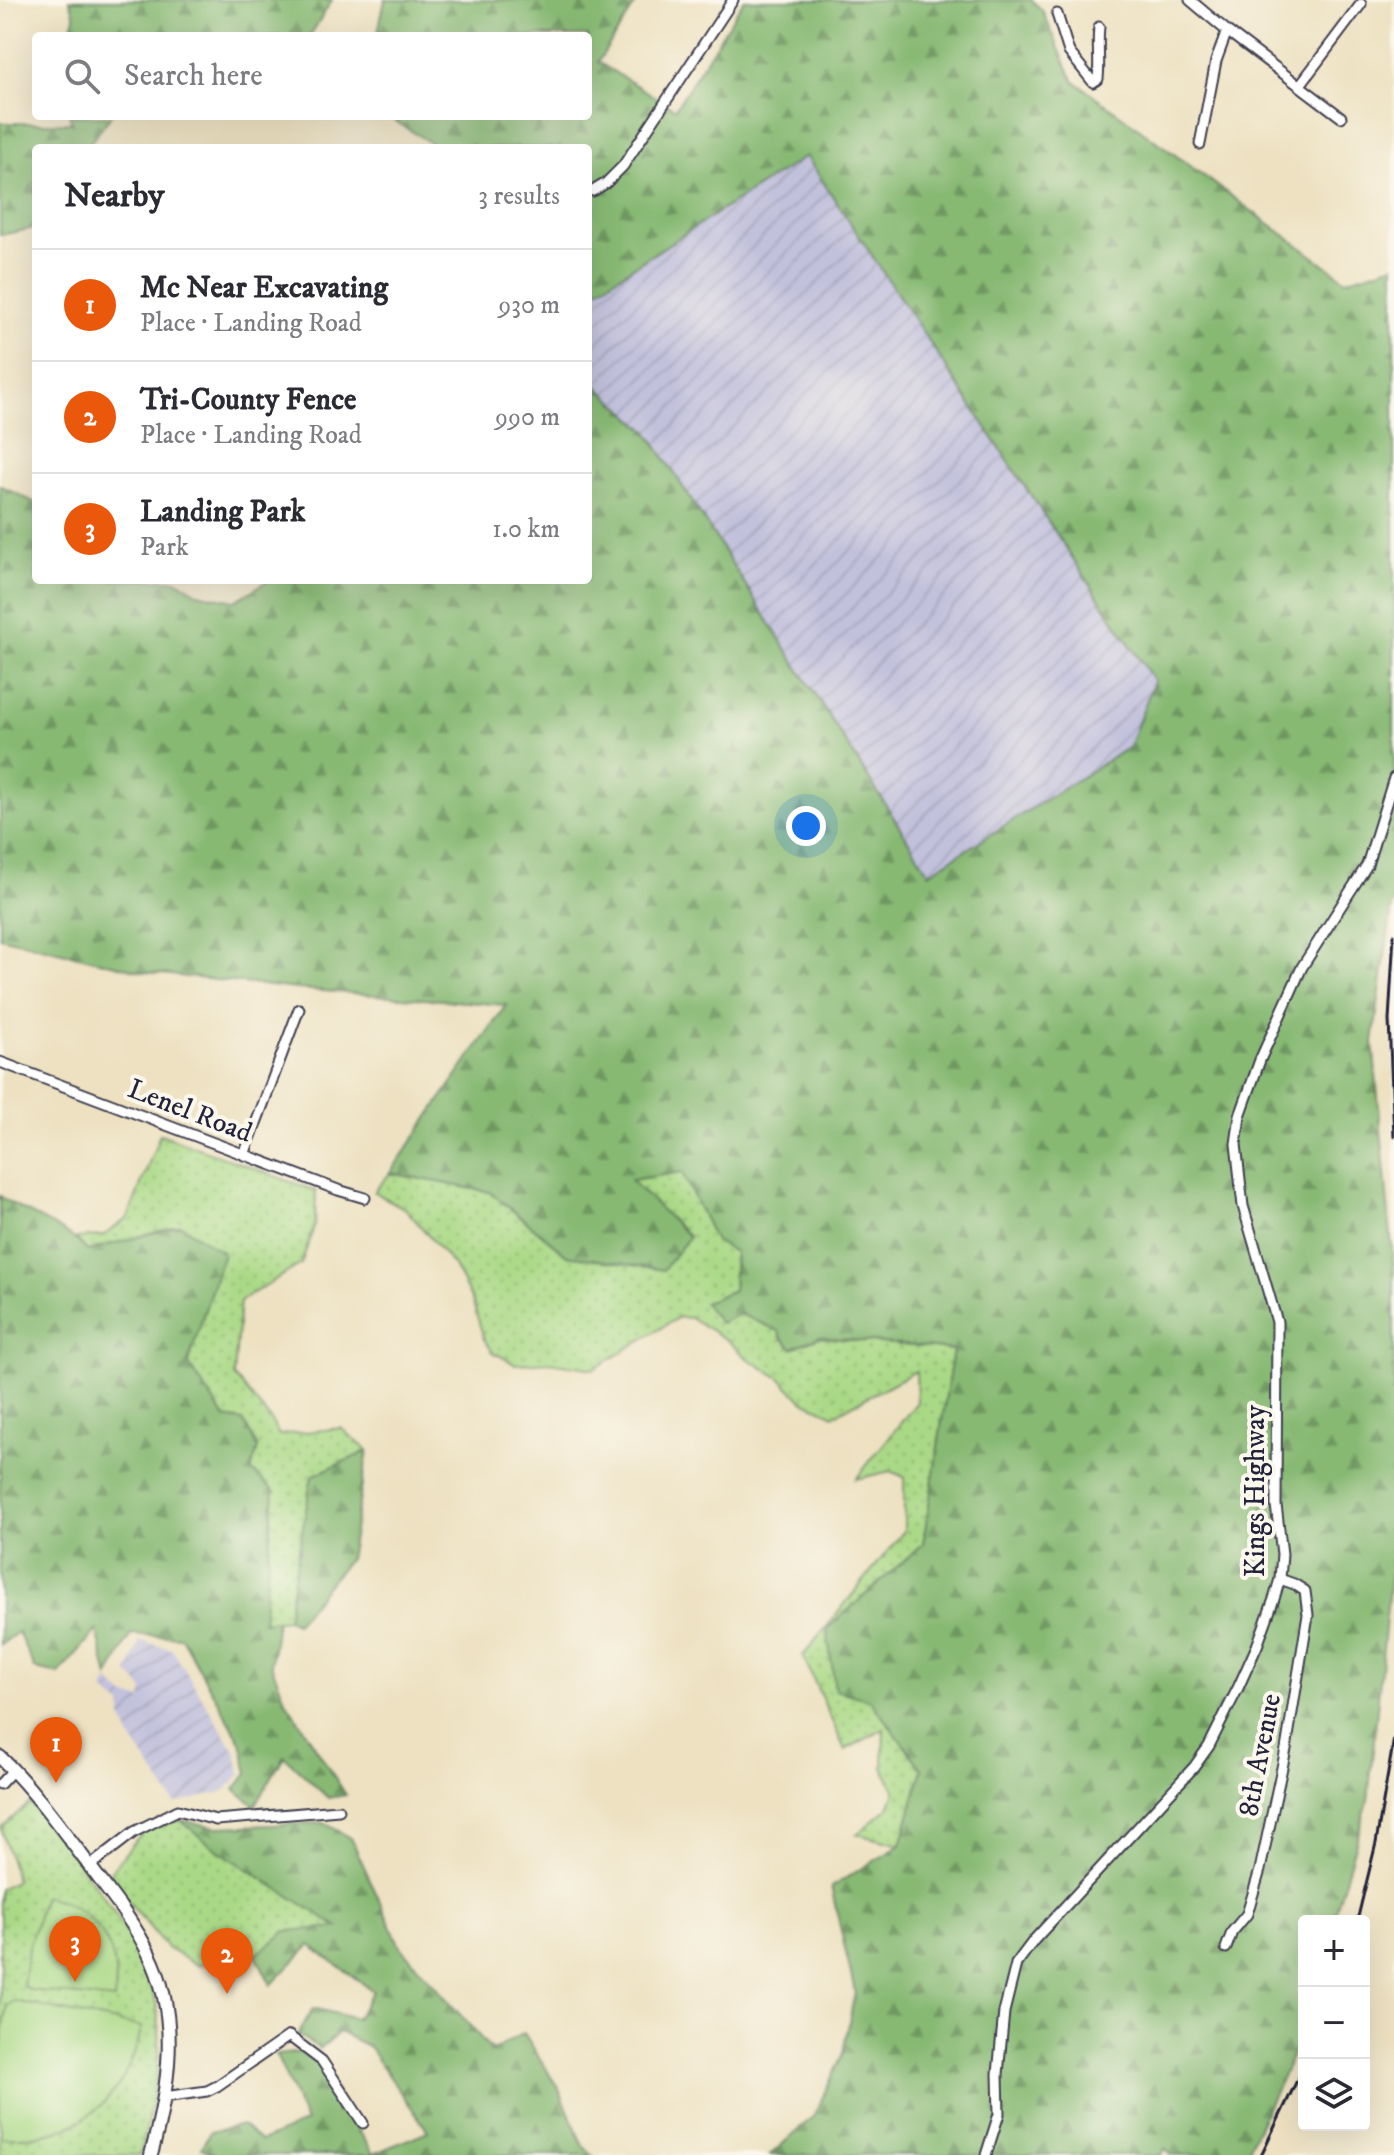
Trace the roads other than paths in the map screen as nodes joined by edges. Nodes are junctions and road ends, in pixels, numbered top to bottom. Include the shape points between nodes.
1 (733, 0) edge
2 (1190, 0) edge
3 (1361, 4) dead end
4 (1057, 14) dead end
5 (1099, 27) dead end
6 (1227, 31) junction
7 (1300, 85) junction
8 (1341, 117) dead end
9 (1200, 144) dead end
10 (593, 191) dead end
11 (1394, 778) edge
12 (299, 1009) dead end
13 (0, 1062) edge
14 (244, 1155) junction
15 (365, 1198) dead end
16 (1280, 1579) junction
17 (0, 1757) edge
18 (13, 1770) junction
19 (0, 1784) edge
20 (339, 1810) dead end
21 (90, 1866) junction
22 (1226, 1948) dead end
23 (164, 2097) junction
24 (363, 2123) dead end
25 (151, 2155) edge
26 (986, 2155) edge

1 - 10 street via 623,166
2 - 6 street
3 - 7 street
4 - 5 street via 1069,52 1093,82 1099,72
6 - 7 street
6 - 9 street
7 - 8 street
11 - 16 street, Kings Highway via 1367,865 1302,967 1260,1060 1236,1144 1243,1206 1277,1322
12 - 14 street
13 - 14 street, Lenel Road
14 - 15 street, Lenel Road
16 - 22 street, 8th Avenue via 1305,1591 1308,1615 1260,1870 1247,1914
16 - 26 street, Kings Highway via 1257,1646 1194,1767 1016,1964 1004,2012 999,2114
17 - 18 main road
18 - 19 street
18 - 21 main road
20 - 21 street via 216,1820 178,1810 134,1832
21 - 23 main road via 141,1938 163,1987 169,2039
23 - 24 street via 207,2091 289,2036 322,2061
23 - 25 main road

